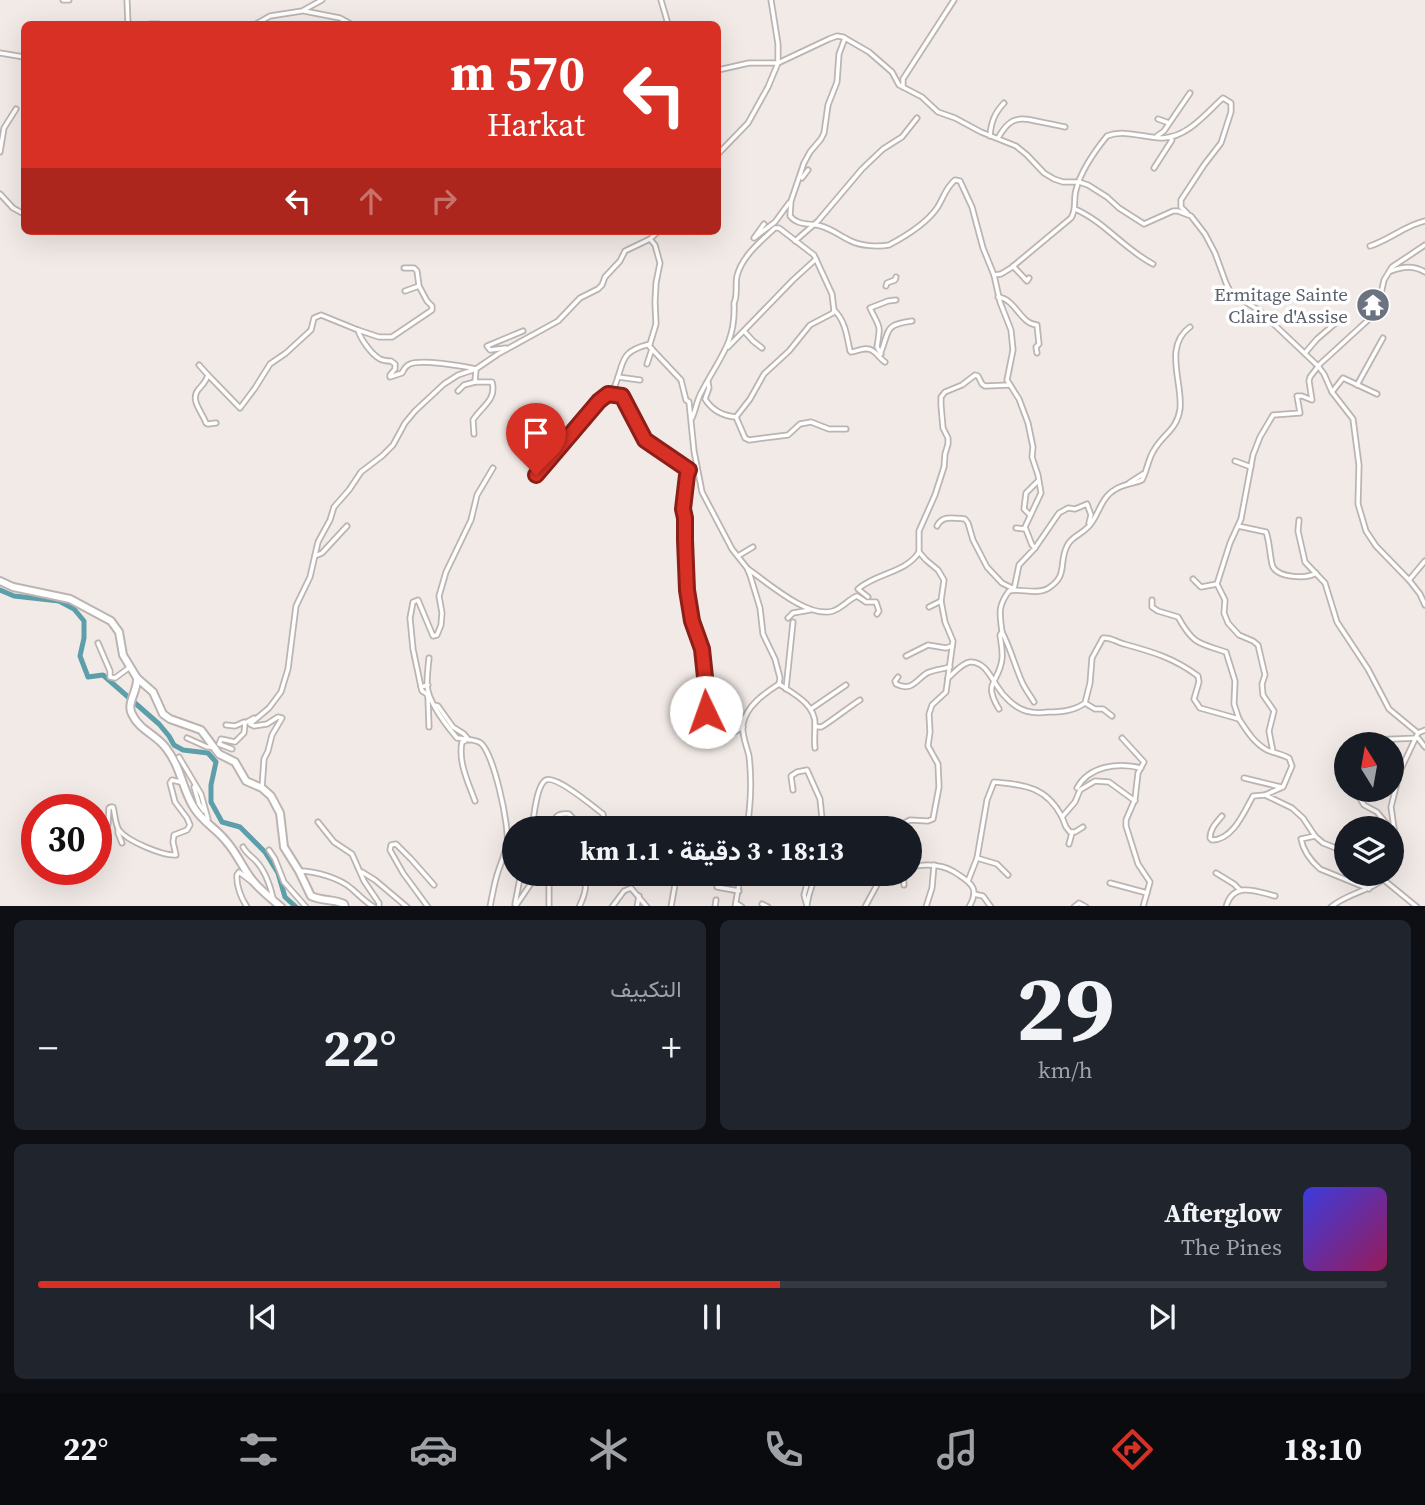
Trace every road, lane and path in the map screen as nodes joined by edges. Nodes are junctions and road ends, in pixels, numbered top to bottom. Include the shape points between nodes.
1 (63, 0) edge
2 (69, 0) edge
3 (127, 0) edge
4 (322, 0) edge
5 (661, 0) edge
6 (771, 0) edge
7 (954, 0) edge
8 (302, 10) junction
9 (128, 21) edge
10 (262, 21) edge
11 (346, 21) edge
12 (667, 21) edge
13 (845, 38) junction
14 (0, 53) edge
15 (21, 56) edge
16 (778, 63) junction
17 (721, 69) edge
18 (903, 87) junction
19 (1190, 93) dead end
20 (1004, 103) dead end
21 (16, 109) dead end
22 (917, 118) dead end
23 (1158, 118) dead end
24 (1170, 123) junction
25 (1065, 127) dead end
26 (990, 135) junction
27 (1155, 137) junction
28 (1170, 137) junction
29 (998, 138) junction
30 (721, 151) edge
31 (0, 152) edge
32 (1154, 168) dead end
33 (808, 170) dead end
34 (1079, 182) junction
35 (799, 183) junction
36 (0, 194) edge
37 (792, 200) junction
38 (1076, 209) junction
39 (21, 212) edge
40 (1189, 214) junction
41 (1425, 221) edge
42 (764, 224) dead end
43 (813, 225) junction
44 (654, 235) edge
45 (650, 239) junction
46 (795, 241) junction
47 (1425, 245) edge
48 (1370, 246) dead end
49 (816, 259) junction
50 (1153, 264) dead end
51 (1013, 265) junction
52 (404, 268) dead end
53 (1388, 272) junction
54 (1425, 272) edge
55 (995, 275) junction
56 (897, 277) dead end
57 (1029, 278) dead end
58 (419, 286) junction
59 (886, 286) dead end
60 (405, 291) dead end
61 (998, 297) junction
62 (896, 300) dead end
63 (834, 310) junction
64 (912, 321) dead end
65 (1338, 321) dead end
66 (1190, 327) dead end
67 (358, 330) junction
68 (523, 331) dead end
69 (744, 331) junction
70 (1383, 338) dead end
71 (651, 346) junction
72 (762, 348) dead end
73 (508, 349) junction
74 (724, 351) junction
75 (1037, 353) dead end
76 (1304, 353) junction
77 (881, 354) junction
78 (647, 364) dead end
79 (199, 365) dead end
80 (1318, 366) junction
81 (476, 369) junction
82 (208, 375) junction
83 (618, 376) junction
84 (640, 380) dead end
85 (708, 381) junction
86 (475, 382) junction
87 (1010, 385) junction
88 (1357, 385) junction
89 (614, 388) junction
90 (458, 391) dead end
91 (1332, 392) junction
92 (608, 394) junction
93 (1377, 394) dead end
94 (620, 395) junction
95 (736, 417) junction
96 (692, 420) junction
97 (216, 423) dead end
98 (846, 429) dead end
99 (474, 434) dead end
100 (1234, 461) dead end
101 (1251, 467) junction
102 (493, 468) dead end
103 (697, 469) junction
104 (689, 470) junction
105 (536, 475) dead end
106 (1038, 481) junction
107 (1030, 515) junction
108 (1299, 520) dead end
109 (347, 526) dead end
110 (937, 526) dead end
111 (1238, 526) junction
112 (1088, 527) junction
113 (1016, 528) dead end
114 (1026, 528) junction
115 (753, 547) dead end
116 (1035, 548) junction
117 (919, 552) junction
118 (315, 556) junction
119 (738, 556) junction
120 (1425, 561) edge
121 (747, 568) junction
122 (1316, 573) junction
123 (1193, 579) dead end
124 (1409, 580) junction
125 (0, 581) edge
126 (1217, 584) junction
127 (1014, 589) junction
128 (869, 597) dead end
129 (1152, 600) dead end
130 (941, 601) junction
131 (1425, 605) edge
132 (929, 607) dead end
133 (812, 608) junction
134 (877, 614) dead end
135 (788, 618) dead end
136 (793, 622) dead end
137 (1002, 632) junction
138 (98, 643) dead end
139 (951, 646) junction
140 (906, 656) dead end
141 (429, 658) dead end
142 (130, 667) junction
143 (950, 667) junction
144 (898, 677) dead end
145 (137, 678) junction
146 (948, 678) junction
147 (994, 678) junction
148 (779, 684) junction
149 (428, 685) junction
150 (846, 685) dead end
151 (421, 687) junction
152 (786, 689) junction
153 (860, 700) dead end
154 (1034, 702) dead end
155 (1085, 703) junction
156 (811, 709) junction
157 (999, 709) dead end
158 (1112, 716) dead end
159 (259, 717) junction
160 (1239, 719) junction
161 (246, 722) junction
162 (226, 725) dead end
163 (815, 726) junction
164 (429, 727) dead end
165 (743, 727) junction
166 (1425, 730) edge
167 (1417, 736) junction
168 (1404, 737) edge
169 (187, 738) dead end
170 (1122, 738) dead end
171 (468, 740) junction
172 (214, 746) junction
173 (1425, 747) edge
174 (815, 748) dead end
175 (232, 749) dead end
176 (1273, 752) junction
177 (180, 757) dead end
178 (1140, 768) junction
179 (1244, 778) dead end
180 (184, 783) junction
181 (1283, 787) junction
182 (262, 788) junction
183 (1077, 788) dead end
184 (793, 790) dead end
185 (1265, 795) junction
186 (475, 801) dead end
187 (1135, 801) junction
188 (1362, 802) edge
189 (112, 807) edge
190 (535, 816) edge
191 (603, 816) edge
192 (749, 816) edge
193 (822, 816) edge
194 (1222, 816) dead end
195 (1380, 816) edge
196 (1392, 816) edge
197 (1062, 817) junction
198 (922, 821) edge
199 (206, 822) junction
200 (318, 822) dead end
201 (1083, 827) dead end
202 (118, 829) junction
203 (1072, 833) junction
204 (1315, 836) junction
205 (122, 843) dead end
206 (1069, 844) dead end
207 (243, 847) dead end
208 (1334, 847) edge
209 (269, 850) dead end
210 (977, 858) junction
211 (934, 865) junction
212 (922, 866) edge
213 (299, 871) junction
214 (360, 871) junction
215 (1216, 873) dead end
216 (1008, 874) dead end
217 (968, 881) junction
218 (254, 883) junction
219 (1110, 883) dead end
220 (434, 885) dead end
221 (519, 886) edge
222 (529, 886) edge
223 (549, 886) edge
224 (586, 886) edge
225 (675, 886) edge
226 (740, 886) edge
227 (806, 886) edge
228 (811, 886) edge
229 (876, 886) edge
230 (1374, 886) edge
231 (1392, 886) edge
232 (717, 887) dead end
233 (1369, 889) junction
234 (1240, 890) junction
235 (739, 891) junction
236 (1147, 893) junction
237 (974, 894) junction
238 (1275, 896) dead end
239 (639, 897) junction
240 (1342, 899) junction
241 (274, 900) junction
242 (716, 900) dead end
243 (762, 904) dead end
244 (735, 905) edge
245 (247, 906) edge
246 (281, 906) edge
247 (306, 906) edge
248 (345, 906) edge
249 (376, 906) edge
250 (407, 906) edge
251 (428, 906) edge
252 (490, 906) edge
253 (515, 906) edge
254 (549, 906) edge
255 (579, 906) edge
256 (612, 906) edge
257 (637, 906) edge
258 (647, 906) edge
259 (671, 906) edge
260 (715, 906) edge
261 (743, 906) edge
262 (768, 906) edge
263 (807, 906) edge
264 (865, 906) edge
265 (926, 906) edge
266 (969, 906) edge
267 (992, 906) edge
268 (1074, 906) edge
269 (1086, 906) edge
270 (1143, 906) edge
271 (1226, 906) edge
272 (1331, 906) edge
273 (1345, 906) edge
274 (1418, 906) edge

1 - 2 street
3 - 9 street
4 - 8 street
5 - 12 street
6 - 16 street
7 - 18 street via 902,80
8 - 10 street
8 - 11 street
13 - 16 street via 829,39
13 - 18 street via 885,65
13 - 35 street via 824,133 808,155
14 - 15 street
16 - 17 street
16 - 30 street via 748,123
18 - 26 street via 938,111
19 - 24 street
20 - 26 street via 995,113
21 - 31 street via 4,128
22 - 43 street via 902,137 862,169
23 - 24 street
24 - 27 street
25 - 29 street via 1023,118 1003,129
26 - 29 street
27 - 28 street
27 - 34 street via 1109,135
28 - 32 street
28 - 40 street via 1190,127 1223,98 1231,103 1219,146 1181,200
29 - 34 street via 1018,148 1054,179
33 - 35 street
34 - 38 street
34 - 40 street via 1144,224 1173,211
35 - 37 street
36 - 39 street
37 - 42 street via 775,222 754,238
37 - 43 street via 792,219
38 - 50 street
38 - 51 street via 1068,222
40 - 76 street via 1205,234 1231,293 1260,311
41 - 48 street
43 - 46 street
43 - 55 street via 859,243 889,245 928,218 950,184 958,180
44 - 45 street
45 - 71 street via 660,263
45 - 73 street via 625,251 602,285 580,298 558,321
46 - 49 street
46 - 74 street via 775,228 741,265 732,335
47 - 53 street
49 - 63 street
49 - 69 street
51 - 55 street
51 - 57 street via 1027,281
52 - 58 street via 417,271
53 - 54 street via 1413,267
53 - 80 street via 1375,311
55 - 61 street
56 - 59 street
58 - 60 street
58 - 67 street via 432,310 392,337
61 - 75 street via 1037,325
61 - 87 street via 1013,344
62 - 77 street via 870,308 879,324 877,347
63 - 77 street via 851,352 873,350 883,362
63 - 95 street via 810,326 764,374
64 - 77 street via 891,326
65 - 76 street
66 - 112 street via 1175,355 1180,403 1171,431 1158,443 1142,480 1116,488
67 - 81 street via 375,356 394,363 396,369 390,377 414,363
67 - 82 street via 322,315 316,317 311,330 270,365 240,408
68 - 73 street via 487,346 490,350
69 - 72 street
69 - 74 street
70 - 88 street
71 - 78 street
71 - 83 street via 633,348 624,357
71 - 96 street via 681,380
73 - 81 street
74 - 85 street
76 - 80 street
79 - 82 street
80 - 91 street
80 - 101 street via 1309,379 1312,400 1297,396 1300,413 1273,415
81 - 86 street
81 - 118 street via 453,378 424,401 393,445 361,472 334,507
82 - 97 street via 195,398 206,422
83 - 84 street
83 - 89 street
85 - 95 street via 708,404 720,414
85 - 96 street
86 - 90 street
86 - 99 street via 492,382 493,388 490,401 474,417
87 - 106 street via 1028,423
87 - 117 street via 983,386 977,375 943,394 940,405 948,444 935,495 919,531
88 - 91 street via 1343,378
88 - 93 street
89 - 92 street
89 - 94 street
91 - 124 street via 1355,426 1358,504 1366,531
92 - 94 street
92 - 105 street
94 - 104 street via 645,440
95 - 98 street via 749,440 788,435 800,424 811,422
96 - 103 street
100 - 101 street
101 - 111 street
102 - 151 street via 446,572 439,596 438,635 433,636 418,600 413,602 410,618
103 - 104 street
103 - 119 street via 704,497
104 - 165 street via 683,509 686,583 702,649 706,729 719,735
106 - 107 street via 1041,496
106 - 107 street via 1026,493 1024,509
107 - 114 street
108 - 122 street via 1305,562
109 - 118 street
110 - 127 street via 943,519 965,519 987,567
111 - 122 street via 1266,532 1276,570 1303,578
111 - 126 street
112 - 116 street via 1091,515 1087,504 1068,508 1057,515
112 - 127 street via 1067,545 1062,572 1051,586 1043,591
113 - 114 street
114 - 116 street
115 - 119 street
116 - 127 street via 1019,565
117 - 128 street via 911,561 858,589
117 - 130 street via 942,576
118 - 159 street via 296,606 284,685
119 - 121 street
120 - 124 street
121 - 133 street via 792,601
121 - 148 street
122 - 167 street via 1325,583 1338,622 1389,709
123 - 126 street via 1201,587
124 - 131 street
125 - 142 street via 70,599 108,619 119,632
126 - 176 street via 1228,622 1239,635 1258,645 1265,675 1263,695 1274,711 1269,731
127 - 137 street via 999,608
129 - 160 street via 1152,607 1178,618 1196,642 1226,652
130 - 132 street
130 - 139 street
133 - 134 street via 833,611 857,596 876,602
133 - 135 street via 793,612
136 - 152 street
137 - 147 street via 1002,659
137 - 154 street
138 - 142 street via 110,677
139 - 140 street via 928,645
139 - 143 street
141 - 149 street
142 - 145 street
143 - 144 street via 927,673 909,686 896,684
143 - 146 street
145 - 172 street via 152,690 165,715 201,730
145 - 180 street via 130,712 165,745
146 - 147 street via 968,662 978,664
146 - 198 street via 946,692 929,714 928,745 938,763 940,789 933,820
147 - 155 street via 1007,697 1030,712 1066,711
147 - 157 street via 991,694
148 - 152 street
148 - 165 street via 755,703
149 - 151 street
149 - 171 street via 434,705
150 - 156 street
151 - 164 street via 428,698
152 - 156 street
153 - 163 street via 827,724
155 - 158 street
155 - 160 street via 1092,658 1107,637 1166,656 1186,668 1199,678 1194,696 1198,706
156 - 163 street
159 - 161 street
159 - 182 street via 251,725 282,719 264,759
160 - 176 street via 1254,740
161 - 162 street
161 - 175 street via 244,733 235,742 220,739 219,744
163 - 174 street
165 - 192 street via 752,790
166 - 167 street
167 - 168 street
167 - 173 street
167 - 196 street via 1400,771
169 - 172 street
170 - 178 street via 1144,762
171 - 186 street via 462,742 461,750
171 - 252 street via 480,743 487,755 507,828
172 - 182 street via 235,762 246,781
176 - 181 street via 1292,762
177 - 199 street via 201,794
178 - 183 street via 1101,769 1085,777
178 - 187 street
179 - 181 street
180 - 199 street via 191,803
180 - 202 street via 170,783 175,802 190,825 174,835 176,855 156,851
181 - 185 street
182 - 213 street via 277,806 284,844
184 - 193 street via 791,776 807,770 820,799
185 - 194 street via 1253,796 1231,831 1212,841 1210,834
185 - 204 street via 1292,808
187 - 197 street via 1109,782 1095,781 1080,790
187 - 236 street via 1126,826 1138,864 1150,880
188 - 195 street
189 - 202 street
190 - 191 street via 540,788 549,779
197 - 203 street
197 - 210 street via 1034,789 993,782
199 - 218 street via 226,840
200 - 214 street via 334,842 352,854
201 - 203 street
202 - 205 street
203 - 206 street
204 - 208 street
204 - 233 street via 1300,839 1320,869
207 - 241 street via 258,862
209 - 247 street via 284,882
210 - 216 street via 997,864
210 - 217 street
211 - 212 street
211 - 217 street
211 - 265 street
213 - 248 street via 311,896
213 - 249 street via 332,878
214 - 249 street via 379,903
214 - 250 street
215 - 234 street
217 - 237 street
218 - 241 street
218 - 245 street via 242,873 237,875
219 - 236 street
220 - 251 street via 396,844 391,845 402,873
221 - 253 street
222 - 253 street
223 - 254 street
224 - 255 street
225 - 259 street
226 - 235 street
227 - 263 street
228 - 263 street
229 - 264 street
230 - 233 street
231 - 274 street
232 - 235 street
233 - 240 street
234 - 238 street
234 - 271 street via 1230,896
235 - 244 street
236 - 270 street
237 - 266 street
237 - 267 street
239 - 256 street via 626,889
239 - 257 street
239 - 258 street
240 - 272 street
240 - 273 street
241 - 246 street
242 - 260 street
243 - 262 street
244 - 261 street
268 - 269 street

